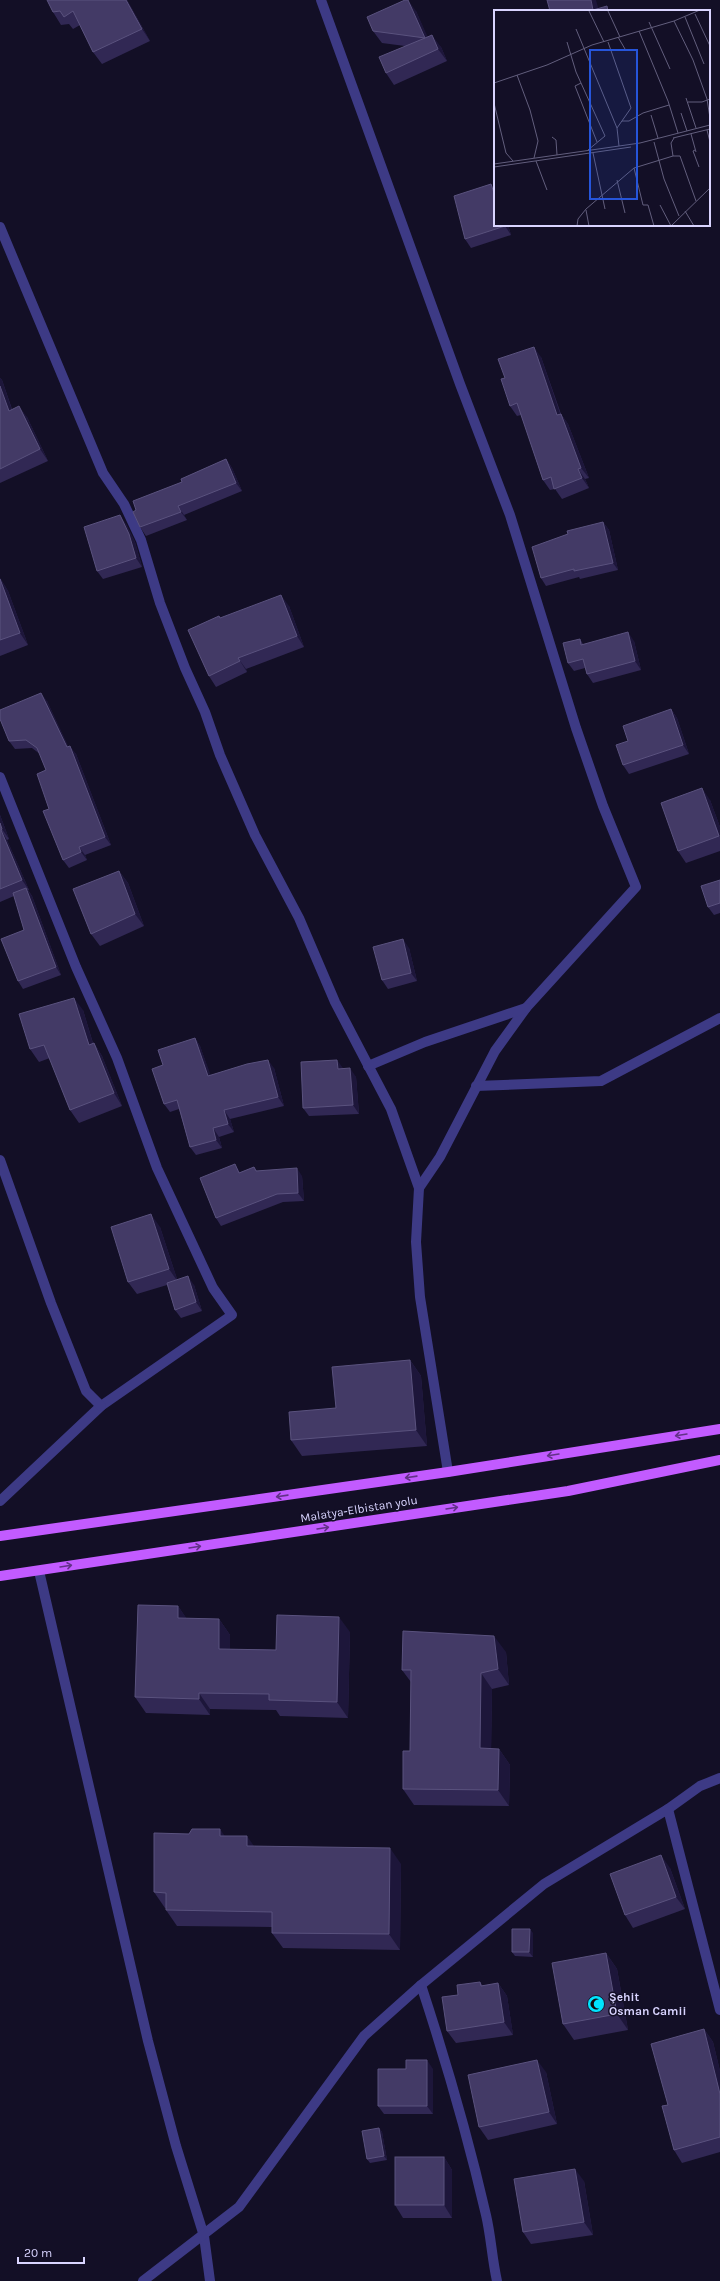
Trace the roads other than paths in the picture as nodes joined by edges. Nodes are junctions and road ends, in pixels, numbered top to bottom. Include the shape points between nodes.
1 (321, 0) edge
2 (0, 227) edge
3 (0, 777) edge
4 (526, 1008) junction
5 (720, 1018) edge
6 (368, 1066) junction
7 (476, 1086) junction
8 (0, 1160) edge
9 (419, 1188) junction
10 (101, 1406) junction
11 (720, 1429) edge
12 (720, 1460) edge
13 (448, 1472) junction
14 (0, 1501) edge
15 (0, 1536) edge
16 (39, 1571) junction
17 (0, 1576) edge
18 (720, 1778) edge
19 (668, 1809) junction
20 (421, 1985) junction
21 (720, 2010) edge
22 (204, 2236) junction
23 (143, 2281) edge
24 (210, 2281) edge
25 (497, 2281) edge

1 - 4 street via 510,515 576,728 603,806 636,887
2 - 6 street via 103,473 124,504 141,540 160,603 254,835 299,918 335,1002
3 - 10 street via 76,967 117,1058 157,1168 213,1288 232,1316
4 - 6 street via 425,1042
4 - 7 street via 495,1052
5 - 7 street via 601,1081
6 - 9 street via 391,1109
7 - 9 street via 440,1157
8 - 10 street via 51,1303 86,1391
9 - 13 street via 416,1242 420,1297
10 - 14 street
11 -> 13 main road, Malatya-Elbistan yolu
16 -> 12 main road, Malatya-Elbistan yolu via 568,1491
13 -> 15 main road, Malatya-Elbistan yolu
16 - 17 main road, Malatya-Elbistan yolu
16 - 22 street via 148,2041 176,2146
18 - 19 street via 700,1786
19 - 20 street via 544,1884
19 - 21 street
20 - 22 street via 364,2036 239,2207
20 - 25 street via 454,2086 478,2178
22 - 23 street
22 - 24 street

